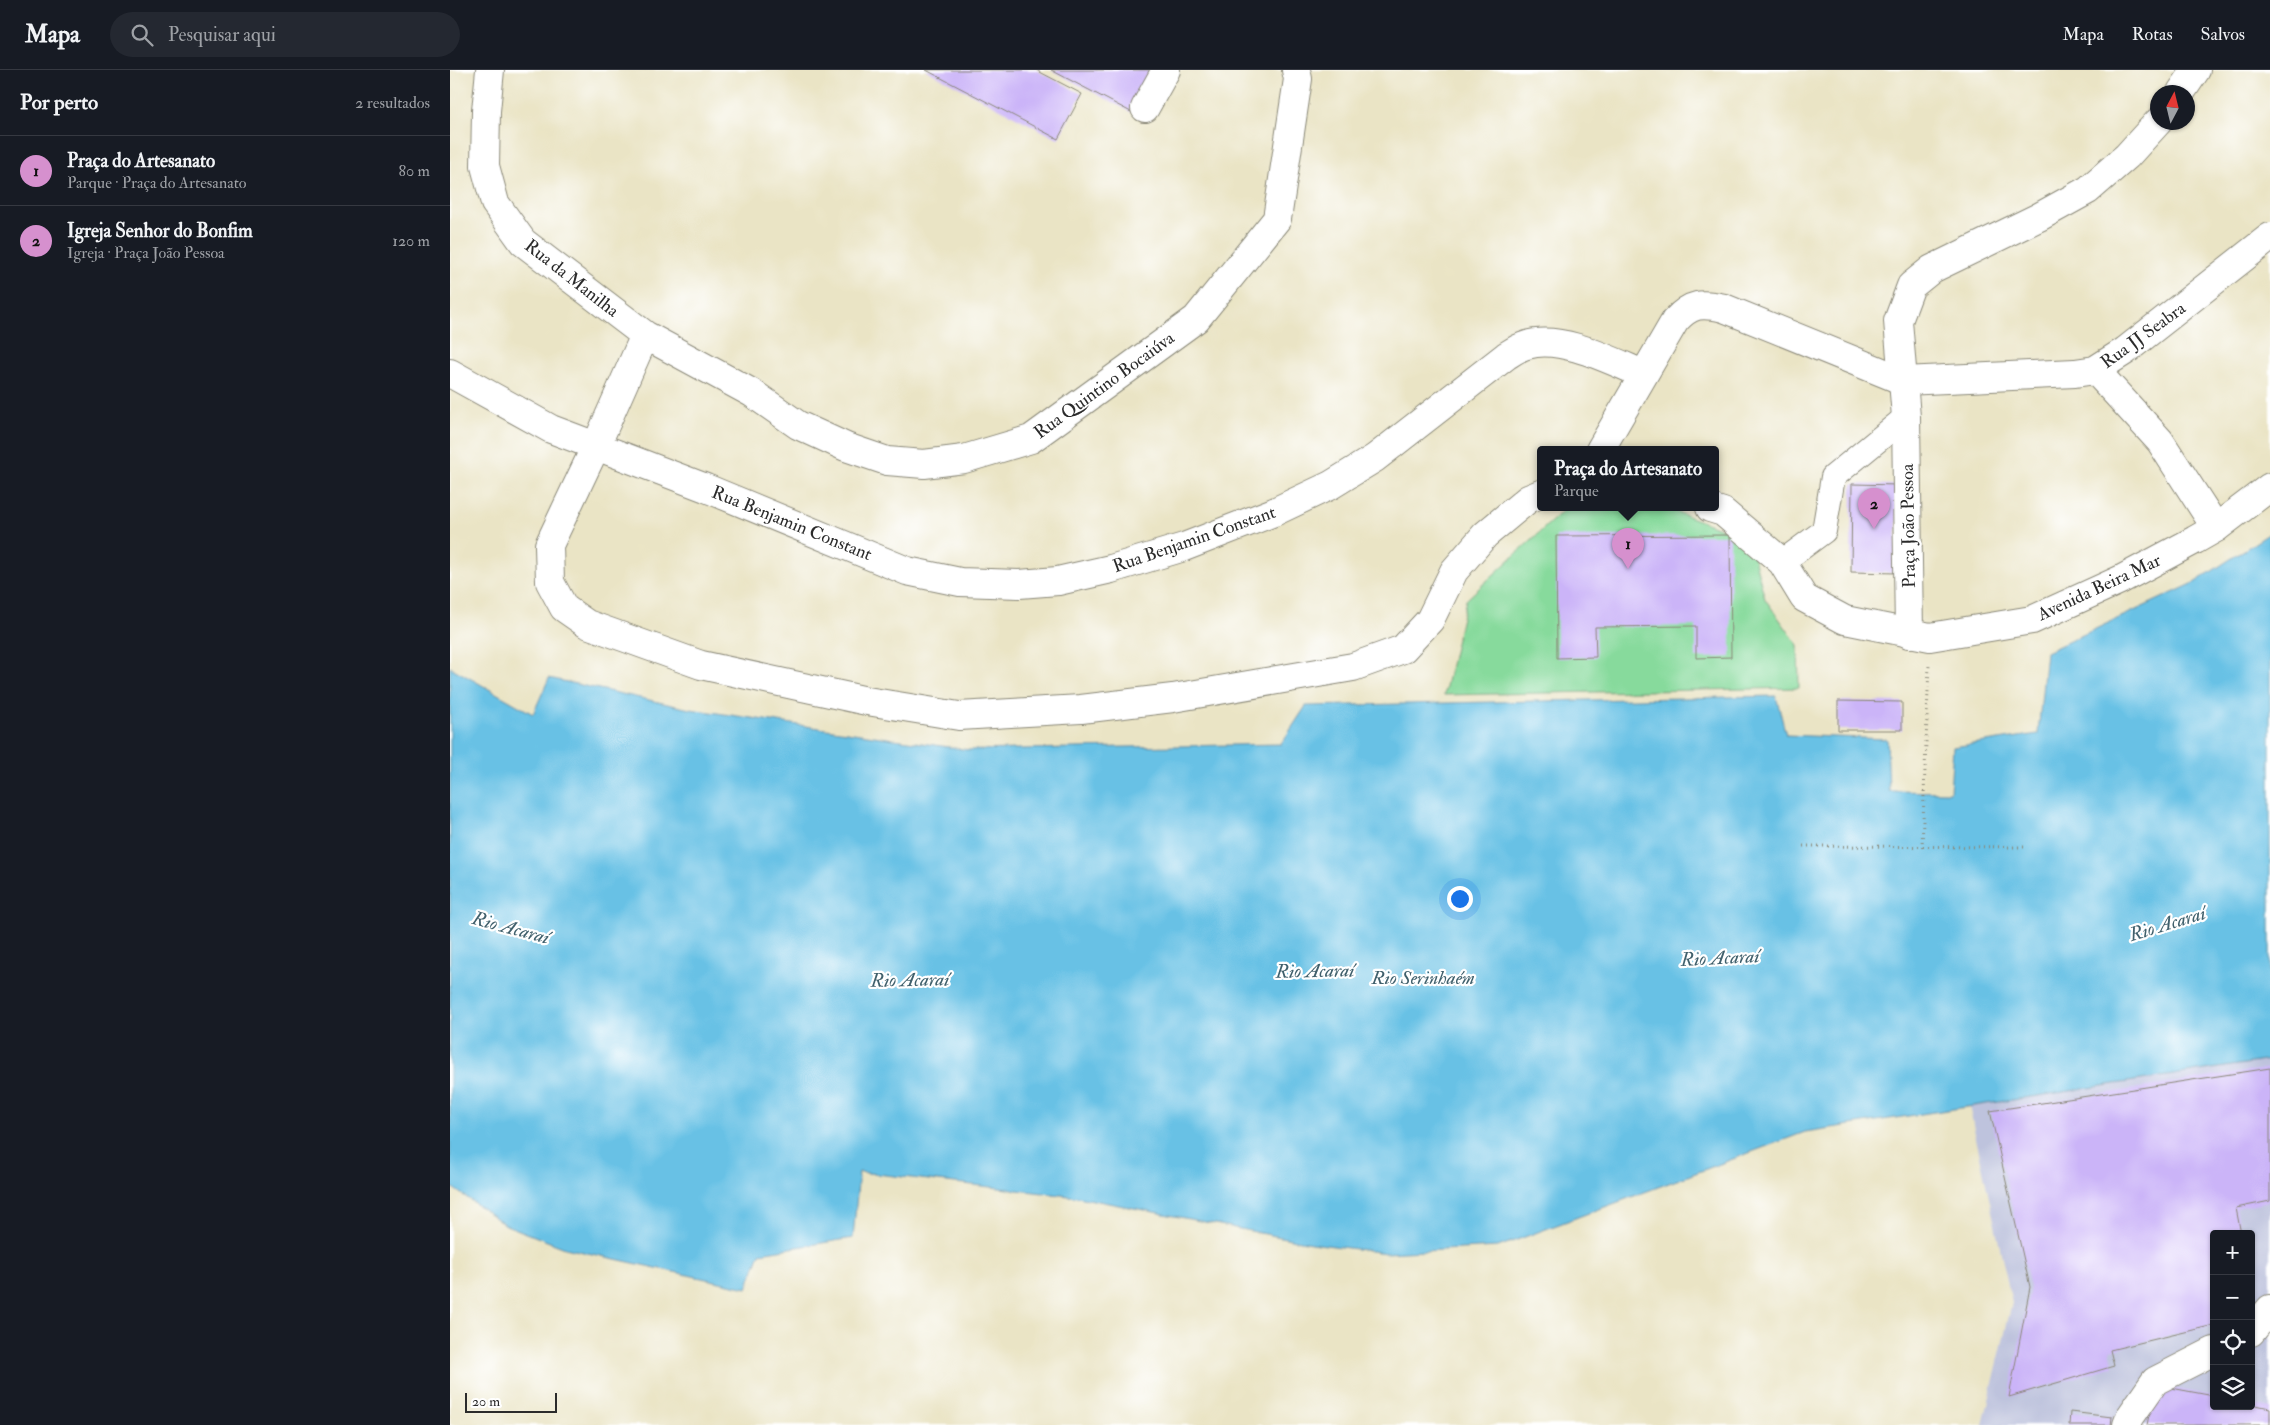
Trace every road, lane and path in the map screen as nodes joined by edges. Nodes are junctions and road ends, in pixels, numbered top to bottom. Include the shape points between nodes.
1 (490, 70) edge
2 (1166, 70) edge
3 (1296, 70) edge
4 (2196, 70) edge
5 (2186, 85) edge
6 (1145, 108) dead end
7 (2150, 130) edge
8 (2270, 237) edge
9 (644, 335) junction
10 (2095, 370) junction
11 (450, 373) edge
12 (1643, 374) junction
13 (1904, 381) junction
14 (1906, 417) junction
15 (596, 446) junction
16 (1602, 446) edge
17 (2270, 487) edge
18 (1537, 495) edge
19 (1719, 511) edge
20 (2216, 528) junction
21 (1782, 562) junction
22 (1919, 636) junction
23 (1803, 846) dead end
24 (1922, 847) junction
25 (2028, 847) dead end
26 (2270, 1309) edge
27 (2255, 1327) edge
28 (2210, 1352) edge
29 (2127, 1425) edge

1 - 9 street, Rua da Manilha via 485,166 495,203 523,242
2 - 6 street
3 - 9 street, Rua Quintino Bocaiúva via 1298,79 1277,219 1196,319 1031,439 964,459 924,464 887,461 798,425 752,393
4 - 5 street
7 - 13 street, Praça João Pessoa via 2088,190 1932,269 1911,286 1898,321
8 - 10 street, Rua JJ Seabra via 2125,351
9 - 15 street
10 - 13 street, Rua JJ Seabra via 2044,376
10 - 20 street via 2160,441
11 - 15 street, Rua Benjamin Constant via 551,429
12 - 13 street via 1684,311 1708,304
12 - 15 street, Rua Benjamin Constant via 1584,349 1568,345 1528,344 1506,356 1375,458 1331,485 1274,512 1184,547 1058,582 960,582 907,571
12 - 16 street
13 - 14 street, Praça João Pessoa
14 - 21 street via 1833,477 1824,531
14 - 22 street, Praça João Pessoa
15 - 18 street via 549,545 550,582 564,608 587,624 701,665 867,701 959,716 1080,709 1173,698 1353,667 1403,649 1430,620 1454,571 1485,535
17 - 20 street, Avenida Beira Mar
19 - 21 street
20 - 22 street, Avenida Beira Mar via 2120,580 2032,620
21 - 22 street via 1804,598 1845,620
22 - 24 path
23 - 24 path
24 - 25 path
26 - 27 street
28 - 29 street via 2155,1380

